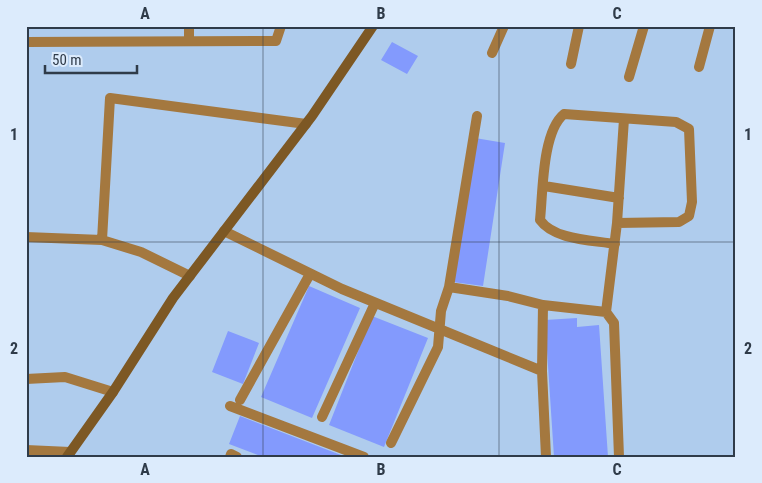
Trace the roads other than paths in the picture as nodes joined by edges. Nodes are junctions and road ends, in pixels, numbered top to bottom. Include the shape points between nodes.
1 (188, 26) edge
2 (281, 26) edge
3 (373, 26) edge
4 (504, 26) edge
5 (579, 26) edge
6 (644, 26) edge
7 (710, 26) edge
8 (189, 41) junction
9 (26, 42) edge
10 (492, 53) dead end
11 (570, 64) dead end
12 (699, 67) dead end
13 (629, 77) dead end
14 (477, 116) dead end
15 (624, 119) junction
16 (306, 124) junction
17 (544, 186) junction
18 (619, 198) junction
19 (618, 223) junction
20 (224, 231) junction
21 (26, 237) edge
22 (102, 240) junction
23 (615, 244) junction
24 (310, 274) junction
25 (190, 276) junction
26 (449, 287) junction
27 (375, 303) junction
28 (543, 305) junction
29 (606, 312) junction
30 (440, 329) junction
31 (542, 371) junction
32 (26, 379) edge
33 (113, 392) junction
34 (240, 400) dead end
35 (230, 406) dead end
36 (322, 417) dead end
37 (391, 443) dead end
38 (26, 450) edge
39 (68, 454) edge
40 (230, 457) edge
41 (237, 457) edge
42 (364, 457) edge
43 (546, 457) edge
44 (619, 457) edge

1 - 8 street
2 - 8 street via 276,41
3 - 16 street
4 - 10 street
5 - 11 street
6 - 13 street
7 - 12 street
8 - 9 street
14 - 26 street
15 - 17 street via 564,114 556,120 548,145
15 - 18 street
15 - 19 street via 676,122 689,129 692,202 689,216 679,222
16 - 20 street
16 - 22 street via 110,98
17 - 18 street
17 - 23 street via 540,220 545,227 565,235
18 - 19 street
19 - 23 street
20 - 24 street
20 - 25 street
21 - 22 street
22 - 25 street via 141,252
23 - 29 street
24 - 27 street
24 - 34 street
25 - 33 street
26 - 28 street
26 - 30 street via 441,311
27 - 30 street
27 - 36 street
28 - 29 street
28 - 31 street
29 - 44 street via 614,323
30 - 31 street
30 - 37 street via 438,347
31 - 43 street
32 - 33 street via 65,376
33 - 39 street
35 - 42 street
38 - 39 street
40 - 41 street via 231,454

